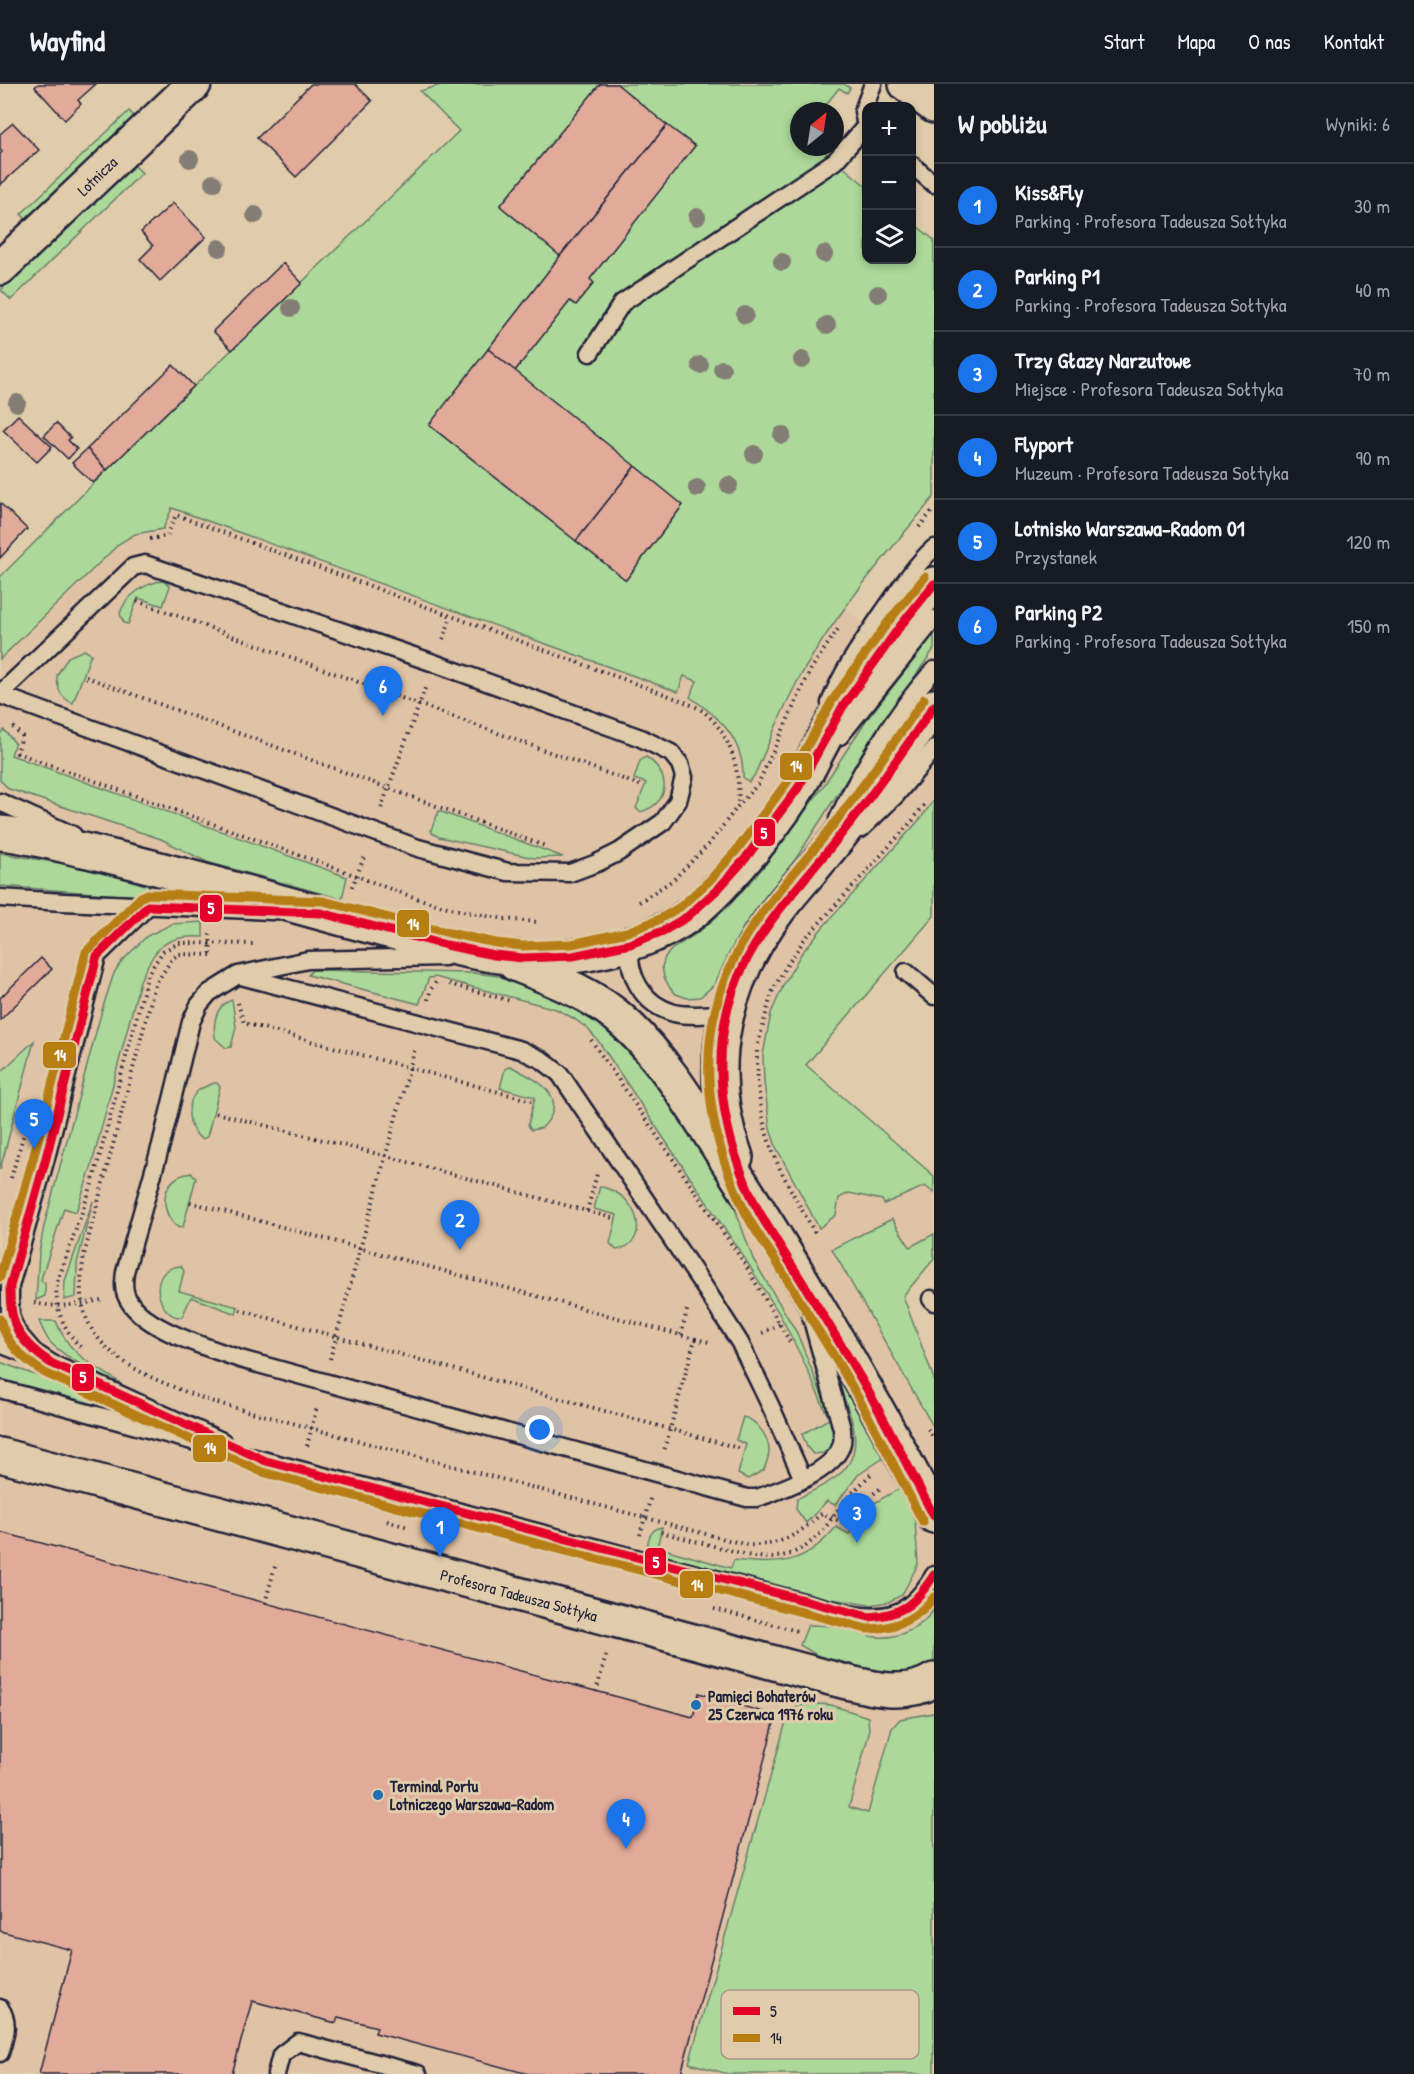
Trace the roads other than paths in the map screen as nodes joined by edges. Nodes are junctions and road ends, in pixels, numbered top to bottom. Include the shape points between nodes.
1 (194, 84) edge
2 (873, 84) edge
3 (906, 84) edge
4 (866, 102) edge
5 (934, 106) edge
6 (862, 132) edge
7 (916, 168) edge
8 (934, 184) edge
9 (0, 268) edge
10 (590, 353) dead end
11 (934, 548) edge
12 (934, 584) edge
13 (934, 619) edge
14 (934, 670) edge
15 (0, 694) edge
16 (934, 706) edge
17 (934, 749) edge
18 (798, 788) junction
19 (0, 802) edge
20 (0, 834) edge
21 (128, 860) junction
22 (816, 866) junction
23 (0, 898) edge
24 (148, 906) junction
25 (321, 913) junction
26 (630, 944) junction
27 (494, 955) junction
28 (906, 972) dead end
29 (234, 977) junction
30 (934, 996) edge
31 (726, 1014) junction
32 (753, 1201) junction
33 (800, 1279) junction
34 (0, 1344) edge
35 (51, 1363) junction
36 (0, 1389) edge
37 (0, 1455) edge
38 (266, 1461) junction
39 (803, 1479) junction
40 (934, 1516) edge
41 (934, 1575) edge
42 (934, 1680) edge
43 (0, 2008) edge
44 (0, 2053) edge
45 (276, 2074) edge
46 (418, 2074) edge

1 - 9 street, Lotnicza
2 - 4 lane
3 - 5 street
6 - 10 lane via 836,161 622,303
7 - 8 lane
11 - 18 lane via 901,587 834,691
12 - 18 street via 842,708
13 - 18 lane
14 - 22 lane via 908,702 852,791
15 - 15 lane via 133,567 145,564 641,738 671,753 684,777 678,801 663,822 619,852 570,873 508,872 418,848
16 - 22 street via 871,797
17 - 22 lane via 873,819
18 - 26 street via 717,890 687,917
19 - 21 lane
20 - 21 street
21 - 25 street
22 - 31 street via 762,933 732,992
23 - 24 lane
24 - 25 lane
24 - 35 lane via 98,956 10,1286 10,1316 16,1331 34,1352
25 - 27 street
26 - 27 street via 550,958
26 - 31 lane via 633,978 657,1006 675,1013
27 - 29 lane via 308,960
27 - 32 street via 602,1004 625,1022 679,1088
28 - 30 lane
29 - 39 lane via 521,1050 560,1074 740,1343
29 - 39 lane via 209,993 191,1022 125,1272 125,1294 139,1314 165,1329 240,1359 747,1498 770,1494
31 - 32 street via 721,1039 723,1103 728,1135
32 - 33 street
33 - 39 lane via 842,1429 842,1443 835,1458
33 - 40 street via 859,1375
34 - 35 lane
35 - 38 lane
36 - 38 lane
37 - 42 street, Profesora Tadeusza Sołtyka via 823,1676 908,1690
38 - 41 lane via 869,1617 901,1612 925,1590
43 - 44 lane via 7,2026
45 - 46 lane via 281,2055 298,2042

